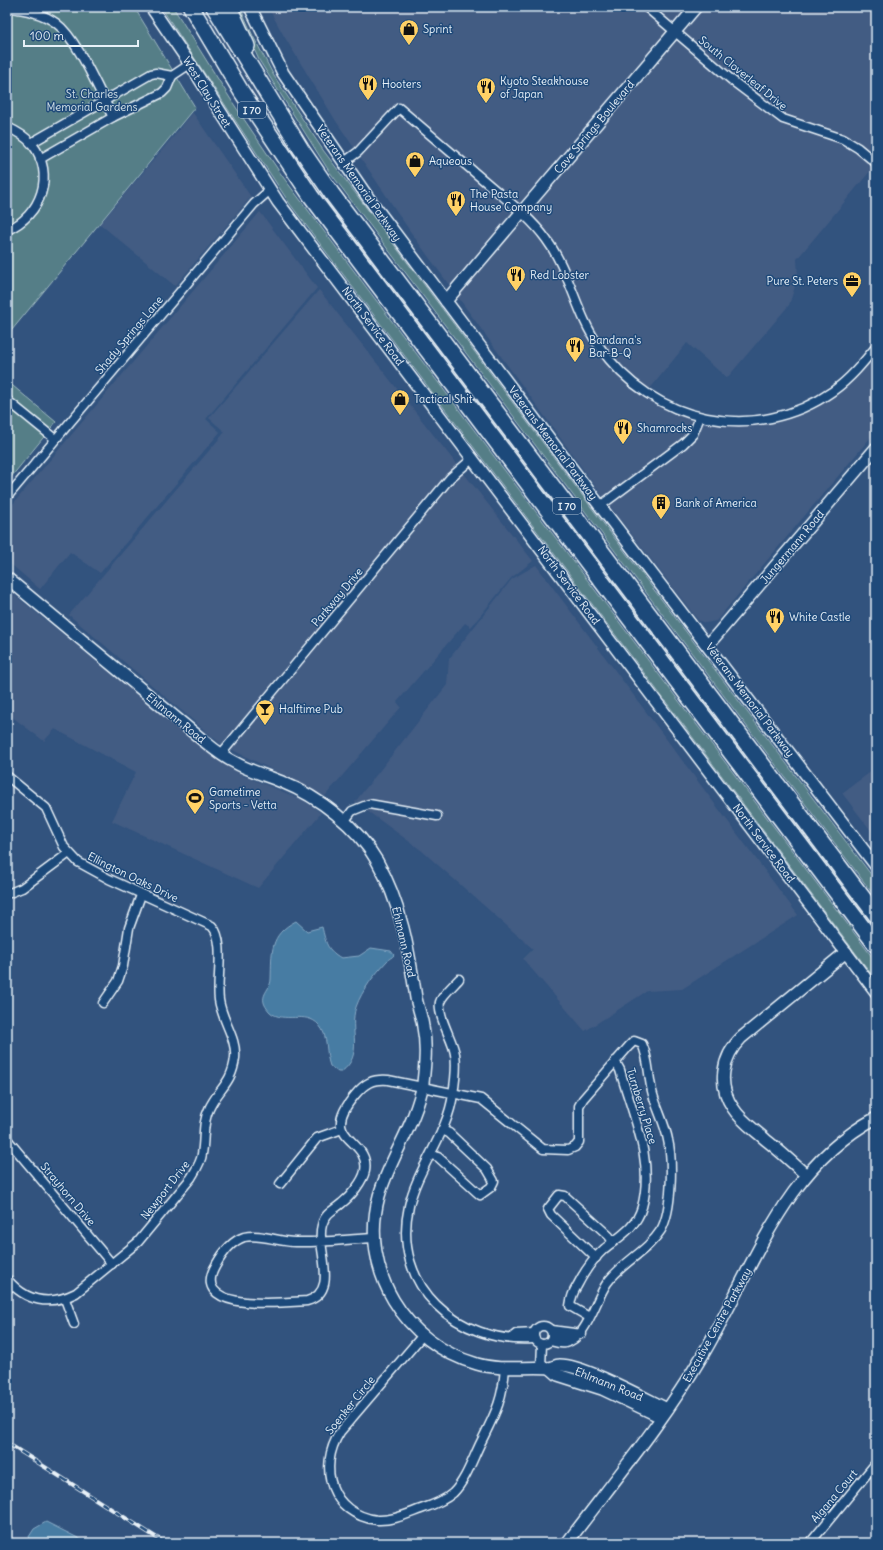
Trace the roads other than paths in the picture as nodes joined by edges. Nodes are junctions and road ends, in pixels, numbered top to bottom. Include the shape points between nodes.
1 (151, 7) edge
2 (179, 7) edge
3 (191, 7) edge
4 (214, 7) edge
5 (229, 7) edge
6 (250, 7) edge
7 (646, 7) edge
8 (696, 7) edge
9 (7, 8) edge
10 (675, 32) junction
11 (219, 57) junction
12 (190, 64) junction
13 (252, 71) junction
14 (172, 76) junction
15 (104, 101) junction
16 (113, 117) junction
17 (7, 127) edge
18 (31, 143) junction
19 (40, 158) junction
20 (343, 163) junction
21 (876, 163) edge
22 (262, 178) joint
23 (270, 190) junction
24 (521, 212) junction
25 (7, 230) edge
26 (446, 301) junction
27 (876, 348) edge
28 (7, 400) edge
29 (700, 417) junction
30 (55, 439) junction
31 (876, 448) edge
32 (473, 458) junction
33 (7, 497) edge
34 (600, 506) junction
35 (7, 578) edge
36 (708, 645) junction
37 (221, 754) junction
38 (7, 776) edge
39 (437, 816) dead end
40 (344, 822) junction
41 (69, 853) junction
42 (876, 866) edge
43 (7, 894) edge
44 (141, 895) junction
45 (876, 915) edge
46 (216, 931) joint
47 (876, 945) edge
48 (846, 952) junction
49 (459, 978) dead end
50 (876, 992) edge
51 (103, 1003) dead end
52 (615, 1061) junction
53 (422, 1087) junction
54 (453, 1094) junction
55 (876, 1118) edge
56 (342, 1129) junction
57 (442, 1130) junction
58 (7, 1139) edge
59 (431, 1155) junction
60 (806, 1175) junction
61 (280, 1184) dead end
62 (374, 1238) junction
63 (322, 1242) junction
64 (613, 1242) junction
65 (596, 1258) junction
66 (112, 1264) junction
67 (7, 1279) edge
68 (64, 1299) junction
69 (589, 1317) junction
70 (74, 1324) dead end
71 (582, 1334) junction
72 (422, 1336) junction
73 (534, 1336) junction
74 (549, 1338) junction
75 (505, 1367) junction
76 (546, 1368) junction
77 (664, 1413) junction
78 (876, 1463) edge
79 (567, 1543) edge
80 (810, 1543) edge

1 - 12 street, West Clay Street
2 - 11 highway
3 - 11 highway, I 70
4 - 13 highway, I 70
5 - 13 highway via 248,48
6 - 20 street, Veterans Memorial Parkway via 283,73
7 - 10 street, South Cloverleaf Drive
8 - 10 street, Cave Springs Boulevard
9 - 15 street via 35,13 56,23 66,32
10 - 21 street, South Cloverleaf Drive via 740,87 783,119 843,139
10 - 24 street, Cave Springs Boulevard
11 - 47 highway, I 70 via 262,125 316,202
12 - 14 street
12 - 22 street, West Clay Street
13 - 45 highway, I 70 via 332,194
14 - 15 street via 151,74
14 - 16 street via 162,93
15 - 16 street
15 - 18 street
16 - 19 street
17 - 18 street via 20,133
18 - 19 street
19 - 25 street via 44,174 38,204 29,216
20 - 24 street via 358,152 399,108
20 - 26 street, Veterans Memorial Parkway
22 - 23 street, North Service Road
23 - 30 street, Shady Springs Lane via 254,204
23 - 32 street, North Service Road
24 - 26 street, Cave Springs Boulevard
24 - 29 street via 550,246 570,285 587,328 613,365 646,394 669,407
26 - 34 street, Veterans Memorial Parkway
27 - 29 street via 859,368 832,391 790,412 735,422
28 - 30 street
29 - 34 street via 693,434 683,444
30 - 33 street, Shady Springs Lane
31 - 36 street, Jungermann Road
32 - 37 street, Parkway Drive via 450,478
32 - 48 street, North Service Road
34 - 36 street, Veterans Memorial Parkway
35 - 37 street, Ehlmann Road
36 - 42 street, Veterans Memorial Parkway
37 - 40 street, Ehlmann Road via 245,768 283,782 309,796
38 - 41 street, Ellington Oaks Drive via 46,808
39 - 40 street via 369,804 352,811
40 - 53 street, Ehlmann Road via 376,860 391,889 399,913 423,1027 425,1064
41 - 43 street via 22,888
41 - 44 street, Ellington Oaks Drive via 88,869
44 - 46 street, Ellington Oaks Drive via 212,926
44 - 51 street via 129,928 124,966 118,981
46 - 66 street, Newport Drive via 219,945 219,999 222,1016 235,1045 233,1070 208,1112 202,1155 194,1173 138,1242
48 - 50 street, North Service Road
48 - 60 street via 741,1038 732,1048 725,1065 723,1082 733,1109
49 - 54 street via 440,1002 455,1055
52 - 54 street, Turnberry Place via 582,1099 579,1106 579,1142 568,1150 543,1149 488,1103 471,1096
52 - 64 street, Turnberry Place via 620,1070 645,1155 642,1206 637,1220
52 - 69 street, Turnberry Place via 634,1041 642,1044 654,1101 669,1140 670,1191 662,1228 651,1244 618,1270
53 - 54 street, Turnberry Place
53 - 56 street, Turnberry Place via 388,1080 367,1083 343,1110 340,1118
53 - 62 street, Ehlmann Road via 412,1124 379,1196
54 - 57 street
55 - 60 street, Executive Centre Parkway via 841,1141
56 - 61 street via 317,1138
56 - 63 street via 347,1139 362,1154 366,1164 365,1170 343,1203 326,1216 322,1223
57 - 59 street
57 - 59 street via 487,1169 494,1181 491,1187 480,1195 438,1158
58 - 66 street, Strayhorn Drive
59 - 73 street via 409,1204 406,1223 407,1244 419,1282 442,1312 458,1322 492,1335 518,1340
60 - 77 street, Executive Centre Parkway via 776,1216 702,1356
62 - 63 street
62 - 72 street, Ehlmann Road via 378,1264 389,1295
63 - 63 street via 294,1242 251,1236 239,1239 233,1243 214,1269 214,1289 225,1297 248,1303 314,1299 324,1286
64 - 65 street, Turnberry Place
64 - 65 street via 565,1196 559,1195 548,1209 551,1215
65 - 69 street, Turnberry Place via 588,1266 570,1299 570,1306
66 - 68 street, Newport Drive via 76,1293
67 - 68 street, Newport Drive via 23,1294 37,1300 50,1302
68 - 70 street
69 - 71 street, Turnberry Place
71 - 74 street
71 - 74 street via 566,1343
72 - 75 street, Ehlmann Road via 447,1352 478,1365
72 - 75 street, Soenker Circle via 340,1432 333,1444 328,1467 333,1489 346,1505 365,1517 377,1520 397,1517 436,1504 455,1491 501,1398
73 - 74 street
73 - 74 street via 540,1326 546,1326
74 - 76 street
75 - 76 street, Ehlmann Road
76 - 77 street, Ehlmann Road via 558,1375
77 - 79 street, Executive Centre Parkway
78 - 80 street, Algana Court

